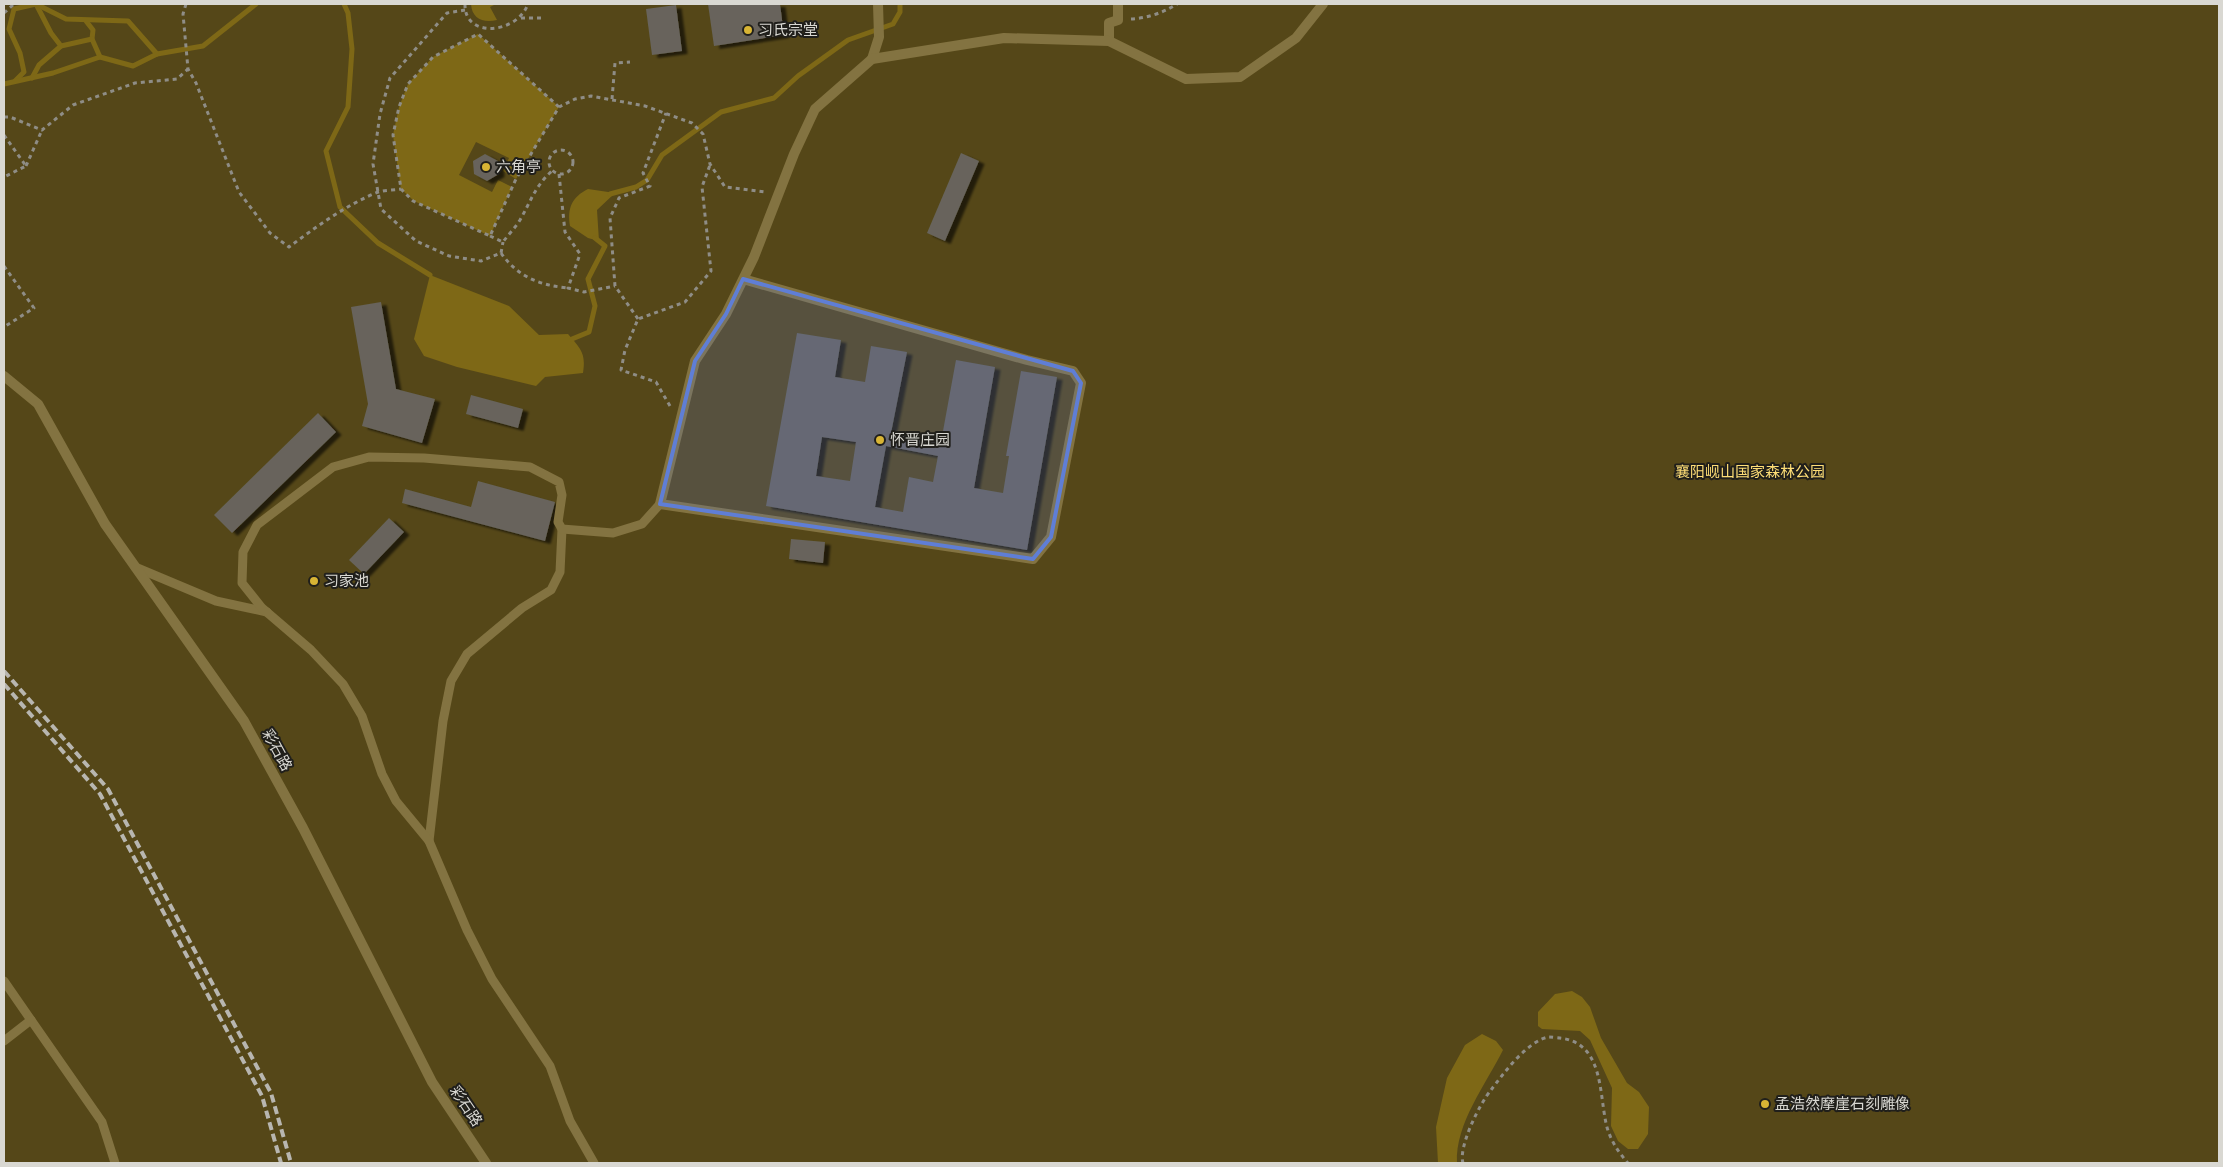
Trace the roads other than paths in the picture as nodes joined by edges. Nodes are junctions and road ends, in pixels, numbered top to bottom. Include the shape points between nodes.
1 (878, 4) edge
2 (1118, 4) edge
3 (1323, 4) edge
4 (1109, 41) junction
5 (872, 59) junction
6 (743, 279) junction
7 (4, 376) edge
8 (660, 504) junction
9 (562, 529) junction
10 (135, 567) junction
11 (267, 612) junction
12 (429, 841) junction
13 (4, 982) edge
14 (31, 1020) junction
15 (4, 1042) edge
16 (115, 1163) edge
17 (486, 1163) edge
18 (594, 1163) edge

1 - 5 street via 879,37
2 - 4 street via 1118,20 1109,23
3 - 4 street via 1296,38 1240,77 1186,79
4 - 5 street via 1004,38
5 - 6 street via 815,109
6 - 8 street via 726,314 695,361
6 - 8 street via 1073,371 1081,383 1051,538 1032,559
7 - 10 street, 彩石路 via 38,404 104,524
8 - 9 lane via 642,524 613,533
9 - 11 lane via 558,522 562,495 558,482 530,467 369,457 332,467 257,526 243,552 242,583
9 - 12 lane via 560,572 551,590 522,608 467,654 450,682
10 - 11 lane via 216,601
10 - 17 street, 彩石路 via 244,721 303,828 432,1082
11 - 12 lane via 311,650 343,684 362,716 382,774 396,801
12 - 18 lane via 492,979 550,1066 570,1121
13 - 14 lane
14 - 15 lane
14 - 16 lane via 102,1122

